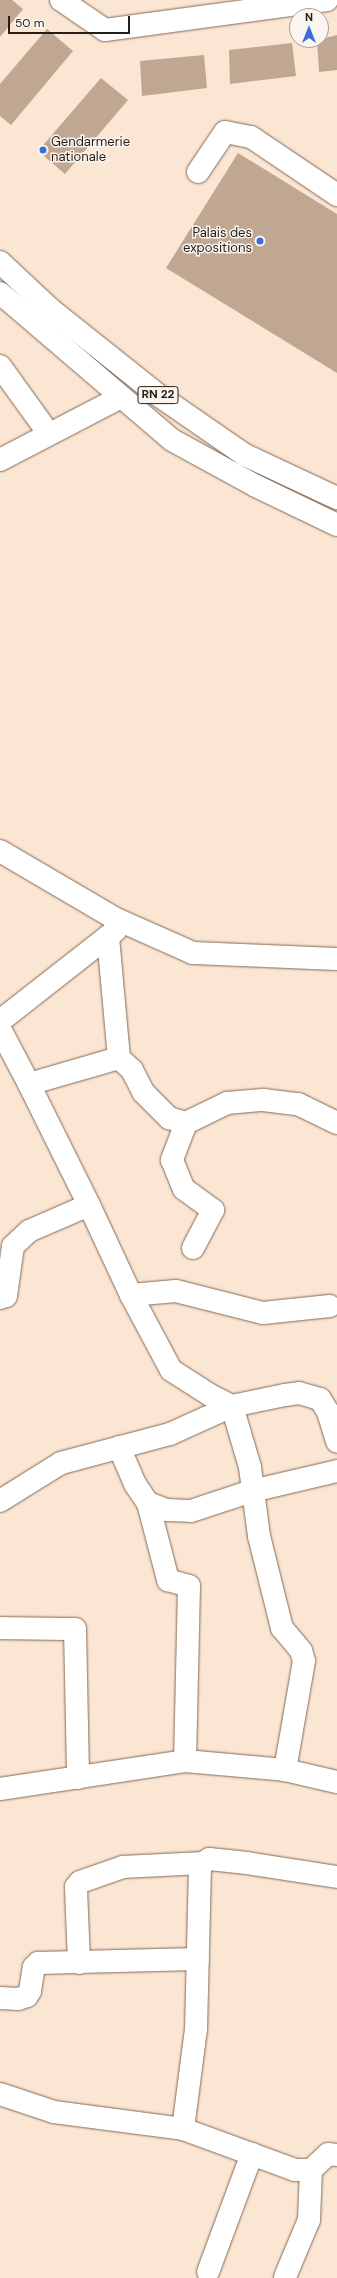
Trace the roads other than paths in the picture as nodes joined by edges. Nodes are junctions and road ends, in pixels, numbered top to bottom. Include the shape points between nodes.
1 (61, 0) edge
2 (327, 0) edge
3 (198, 172) dead end
4 (337, 195) edge
5 (0, 262) edge
6 (0, 293) edge
7 (0, 366) edge
8 (121, 397) junction
9 (49, 434) junction
10 (0, 460) edge
11 (337, 498) edge
12 (337, 525) edge
13 (0, 851) edge
14 (125, 924) junction
15 (108, 936) junction
16 (337, 959) edge
17 (0, 1021) edge
18 (0, 1029) edge
19 (119, 1058) junction
20 (29, 1084) junction
21 (186, 1123) junction
22 (337, 1123) edge
23 (89, 1204) junction
24 (194, 1248) dead end
25 (131, 1295) junction
26 (0, 1298) edge
27 (330, 1306) dead end
28 (232, 1406) junction
29 (337, 1442) edge
30 (119, 1446) junction
31 (337, 1471) edge
32 (252, 1490) junction
33 (0, 1501) edge
34 (148, 1503) junction
35 (0, 1628) edge
36 (185, 1761) junction
37 (285, 1770) junction
38 (78, 1778) junction
39 (337, 1782) edge
40 (0, 1789) edge
41 (203, 1863) junction
42 (337, 1877) edge
43 (198, 1959) junction
44 (79, 1963) junction
45 (0, 1998) edge
46 (0, 2094) edge
47 (183, 2129) junction
48 (252, 2154) junction
49 (337, 2155) edge
50 (311, 2170) junction
51 (208, 2272) dead end
52 (285, 2277) edge

1 - 2 main road via 105,30
3 - 4 main road via 225,132 251,137
5 - 11 main road, RN 22 via 49,308 158,395 245,454
6 - 8 main road, RN 22
7 - 9 main road
8 - 9 main road
8 - 12 main road, RN 22 via 172,440 256,486
9 - 10 main road
13 - 14 main road
14 - 15 main road
14 - 16 main road via 193,953
15 - 17 main road
15 - 19 main road
18 - 20 main road
19 - 20 main road
19 - 21 main road via 132,1070 143,1092 169,1118
20 - 23 main road
21 - 22 main road via 227,1103 263,1100 298,1104
21 - 24 main road via 172,1160 184,1189 212,1210
23 - 25 main road
23 - 26 main road via 29,1231 13,1246 6,1296
25 - 27 main road via 176,1291 263,1313
25 - 28 main road via 171,1370 210,1396
28 - 29 main road via 299,1393 320,1399 328,1412
28 - 30 main road via 170,1434
28 - 32 main road via 250,1467
30 - 33 main road via 61,1463
30 - 34 main road via 135,1484
31 - 32 main road
32 - 34 main road via 191,1511 166,1510
32 - 37 main road via 259,1536 282,1628 301,1651 304,1661
34 - 36 main road via 168,1580 189,1586
35 - 38 main road via 75,1628
36 - 37 main road
36 - 38 main road
37 - 39 main road
38 - 40 main road
41 - 42 main road via 209,1859
41 - 43 main road via 200,1867
41 - 44 main road via 123,1867 80,1882 76,1887
43 - 44 main road
43 - 47 main road via 196,2029
44 - 45 main road via 38,1963 34,1967 27,1996 18,1999
46 - 47 main road via 54,2112
47 - 48 main road
48 - 50 main road via 295,2170
48 - 51 main road
49 - 50 main road via 328,2154
50 - 52 main road via 309,2220

